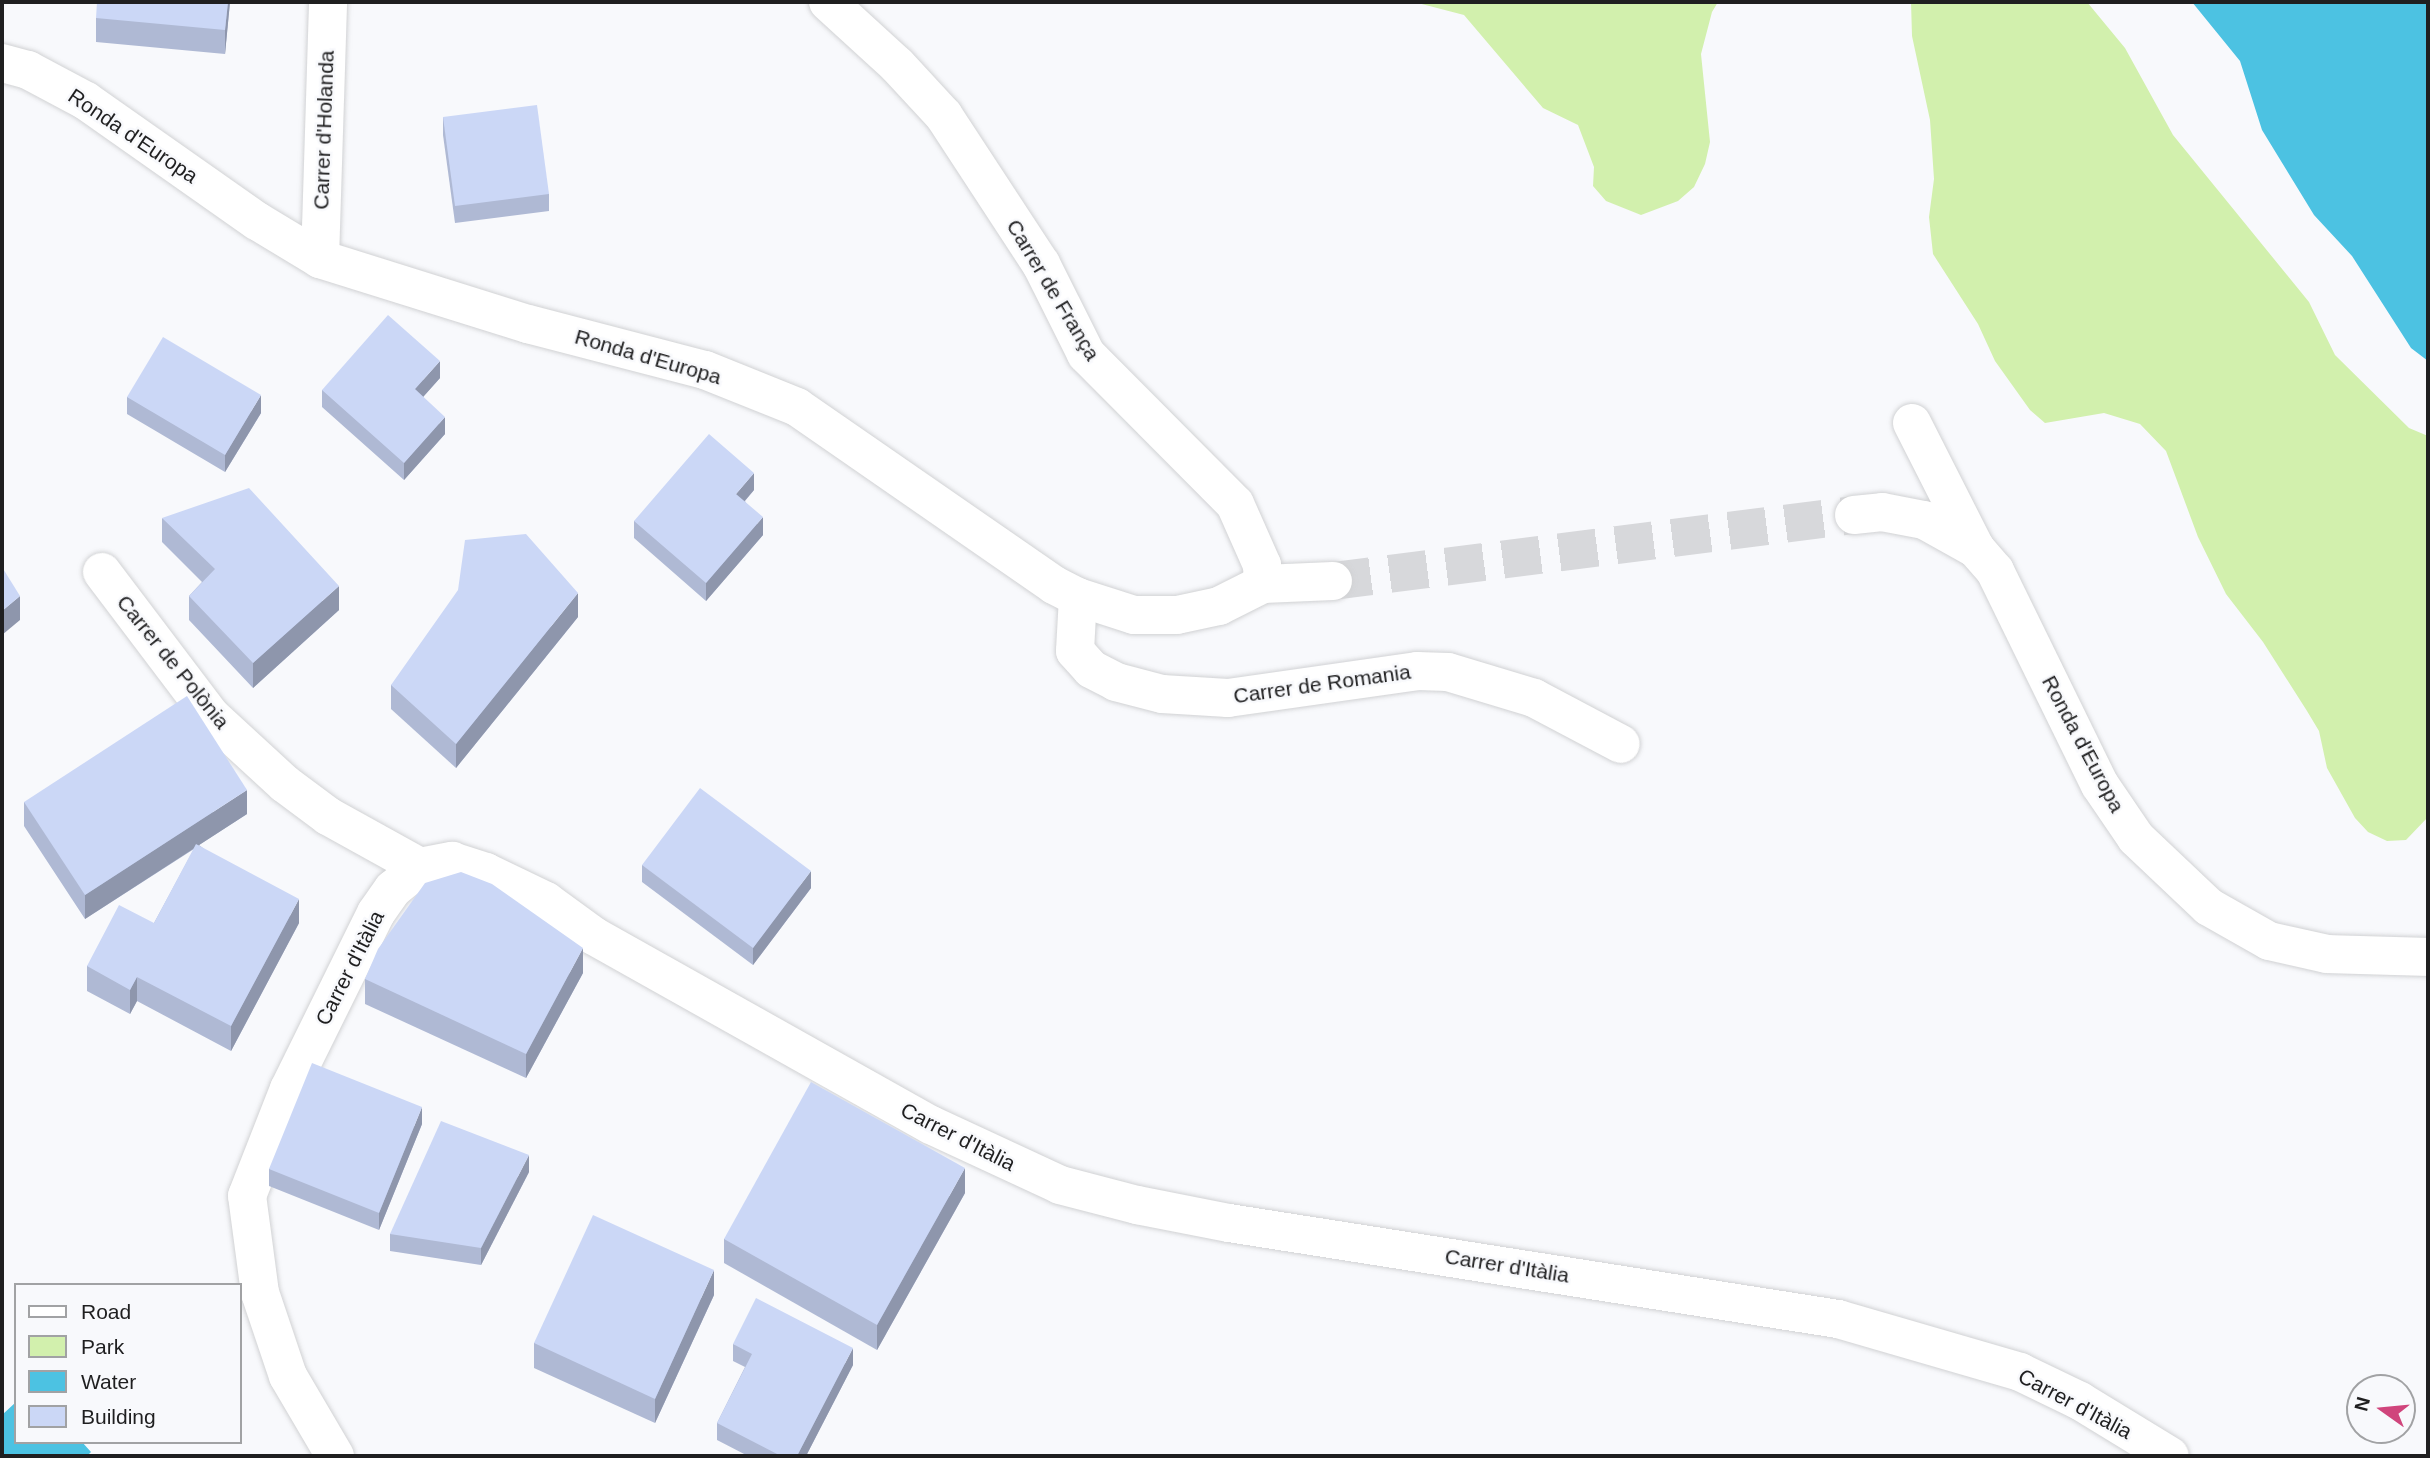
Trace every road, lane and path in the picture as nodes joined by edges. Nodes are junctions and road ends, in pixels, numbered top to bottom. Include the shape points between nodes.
1 (328, 2) edge
2 (828, 2) edge
3 (2, 63) edge
4 (320, 259) junction
5 (1912, 423) dead end
6 (1854, 515) tunnel mouth
7 (1976, 549) junction
8 (102, 572) dead end
9 (1333, 581) tunnel mouth
10 (1263, 584) junction
11 (1078, 597) junction
12 (1620, 744) dead end
13 (420, 867) junction
14 (2428, 957) edge
15 (335, 1456) edge
16 (2170, 1456) edge

1 - 4 street, Carrer d'Holanda
2 - 10 street, Carrer de França via 944,116 1041,264 1086,354 1235,504 1262,565
3 - 4 street, Ronda d'Europa via 28,70 86,101 257,221
4 - 11 street, Ronda d'Europa via 528,324 705,370 797,407 1054,585
5 - 7 street
6 - 7 street, Ronda d'Europa via 1882,512 1924,520
7 - 14 street, Ronda d'Europa via 1994,571 2100,785 2136,838 2177,879 2209,907 2269,941 2327,954
8 - 13 street, Carrer de Polònia via 211,716 285,784 328,816
9 - 10 street, Ronda d'Europa
10 - 11 street, Ronda d'Europa via 1219,606 1177,615 1134,615
11 - 12 street, Carrer de Romania via 1075,651 1091,669 1116,682 1162,694 1228,698 1417,671 1448,672 1534,698
13 - 15 street, Carrer d'Itàlia via 393,889 376,914 289,1089 247,1196 260,1293 288,1376
13 - 16 street, Carrer d'Itàlia via 452,861 546,901 594,936 930,1125 1060,1185 1229,1223 1838,1318 2020,1372 2080,1401

